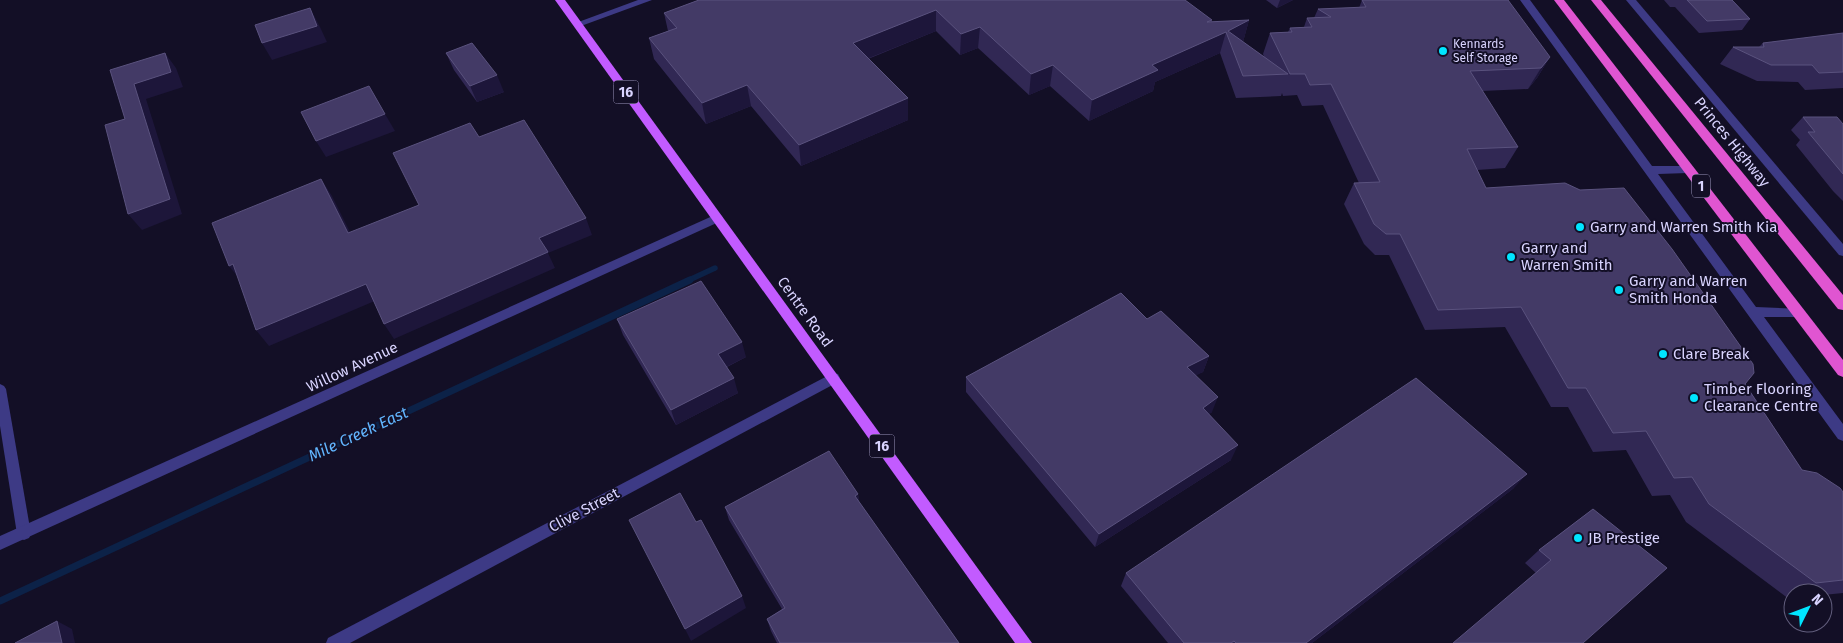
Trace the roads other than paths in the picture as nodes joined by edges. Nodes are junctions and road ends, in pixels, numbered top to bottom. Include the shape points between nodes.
1 (560, 0) edge
2 (647, 0) edge
3 (1525, 0) edge
4 (1559, 0) edge
5 (1596, 0) edge
6 (1631, 0) edge
7 (578, 24) junction
8 (1688, 169) junction
9 (1649, 170) junction
10 (717, 218) junction
11 (1843, 252) edge
12 (1843, 305) edge
13 (1753, 312) junction
14 (1798, 312) junction
15 (1843, 371) edge
16 (833, 378) junction
17 (0, 389) edge
18 (1843, 434) edge
19 (24, 534) junction
20 (0, 544) edge
21 (334, 643) edge
22 (1024, 643) edge

1 - 7 main road, Centre Road / 16
2 - 7 street
3 - 9 street
4 - 8 highway, 1
5 - 12 highway, Princes Highway / 1
6 - 11 street, Princes Highway
7 - 10 main road, Centre Road / 16
8 - 9 street
8 - 14 highway, 1
9 - 13 street
10 - 16 main road, Centre Road / 16
10 - 19 street, Willow Avenue
13 - 14 street
13 - 18 street
14 - 15 highway, 1
16 - 21 street, Clive Street
16 - 22 main road, Centre Road / 16
17 - 19 lane
19 - 20 street, Willow Avenue

